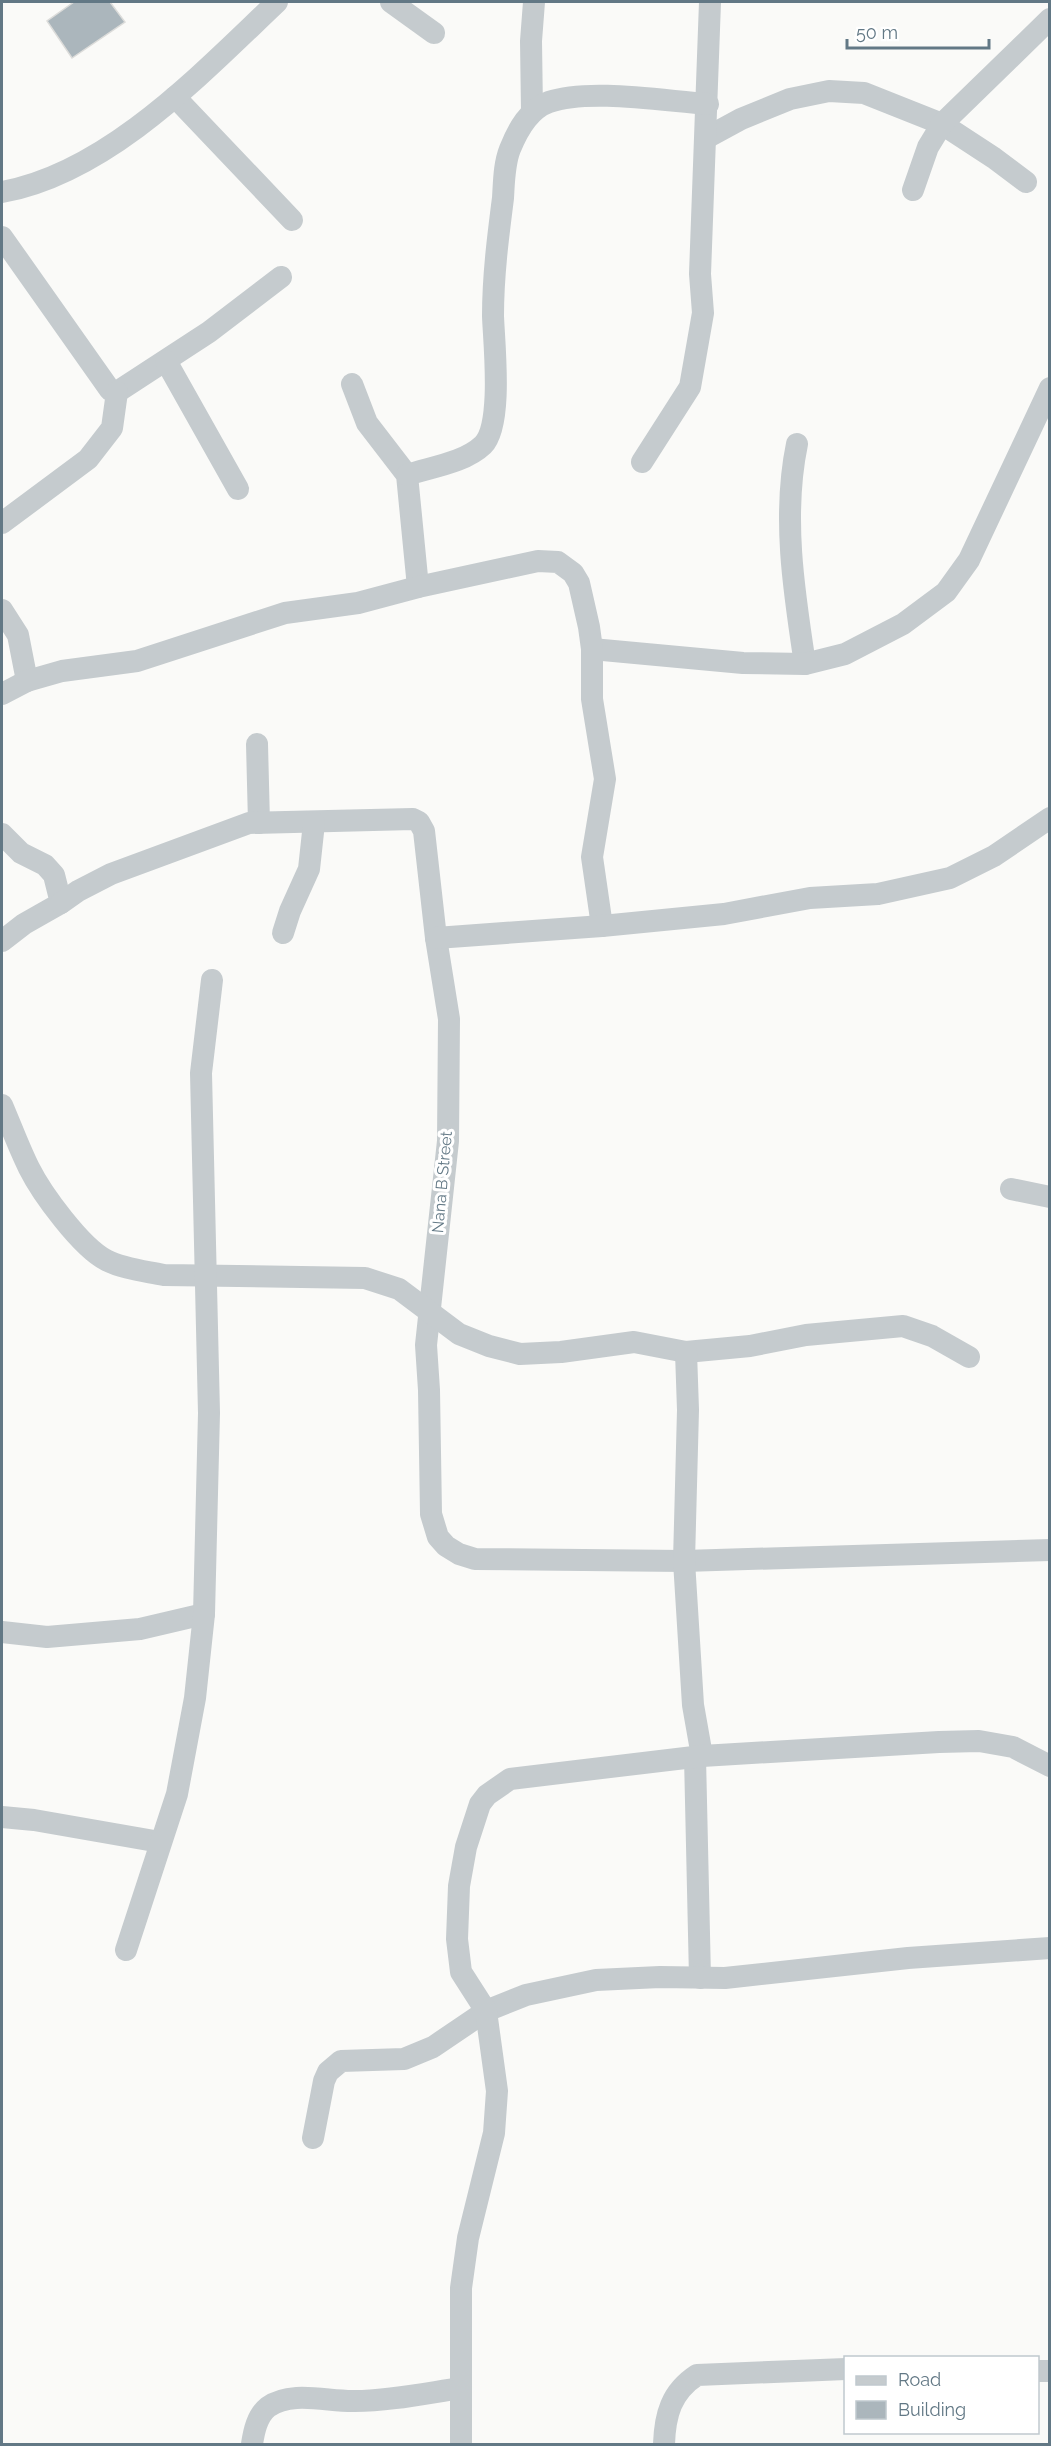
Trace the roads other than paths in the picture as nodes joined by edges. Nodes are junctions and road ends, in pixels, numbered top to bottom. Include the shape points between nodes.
1 (277, 2) edge
2 (391, 2) edge
3 (534, 2) edge
4 (710, 2) edge
5 (1050, 19) edge
6 (434, 33) dead end
7 (175, 97) junction
8 (708, 104) junction
9 (532, 111) junction
10 (942, 124) junction
11 (706, 138) junction
12 (1026, 182) dead end
13 (913, 190) dead end
14 (2, 192) edge
15 (292, 220) dead end
16 (2, 237) edge
17 (281, 277) dead end
18 (166, 361) junction
19 (352, 384) dead end
20 (1050, 388) edge
21 (117, 392) junction
22 (797, 444) dead end
23 (642, 462) dead end
24 (407, 475) junction
25 (238, 489) dead end
26 (2, 523) edge
27 (418, 587) junction
28 (2, 610) edge
29 (592, 649) junction
30 (805, 664) junction
31 (27, 681) junction
32 (2, 694) edge
33 (257, 744) dead end
34 (1050, 818) edge
35 (259, 823) junction
36 (314, 823) junction
37 (2, 834) edge
38 (61, 903) junction
39 (602, 926) junction
40 (283, 933) dead end
41 (436, 938) junction
42 (2, 941) edge
43 (212, 980) dead end
44 (2, 1105) edge
45 (1011, 1189) dead end
46 (1050, 1197) edge
47 (207, 1277) junction
48 (430, 1314) junction
49 (686, 1352) junction
50 (969, 1357) dead end
51 (1050, 1550) edge
52 (684, 1561) junction
53 (204, 1614) junction
54 (2, 1632) edge
55 (699, 1757) junction
56 (1050, 1766) edge
57 (2, 1817) edge
58 (160, 1842) junction
59 (1050, 1948) edge
60 (126, 1950) dead end
61 (700, 1978) junction
62 (486, 2011) junction
63 (313, 2138) dead end
64 (844, 2369) edge
65 (461, 2388) junction
66 (252, 2445) edge
67 (461, 2445) edge
68 (664, 2445) edge

1 - 7 street
2 - 6 street
3 - 9 street
4 - 8 street
5 - 10 street
7 - 14 street via 88,160 41,181
7 - 15 street
8 - 9 street via 591,95 549,102
8 - 11 street
9 - 24 street via 506,160 495,268 496,381 492,426 484,444 468,456
10 - 11 street via 864,93 829,91 790,99
10 - 12 street
10 - 13 street via 928,147
11 - 23 street via 700,274 703,313 696,358 690,387
16 - 21 street via 110,390
17 - 18 street
18 - 21 street
18 - 25 street
19 - 24 street via 367,423
20 - 30 street via 982,535 946,592 903,624 844,654
21 - 26 street via 112,428 88,459
22 - 30 street via 790,474 790,545
24 - 27 street
27 - 29 street via 538,561 558,562 579,583
27 - 31 street via 357,603 285,613 137,661 62,671
28 - 31 street via 18,635
29 - 30 street via 743,663
29 - 39 street via 592,699 605,779 592,857
31 - 32 street
33 - 35 street
34 - 39 street via 994,856 950,878 878,894 810,898 724,914
35 - 36 street
35 - 38 street via 218,833 111,874
36 - 40 street via 309,869
36 - 41 street, Nana B Street via 413,819 419,822 424,831
37 - 38 street via 21,853 50,870
38 - 42 street
39 - 41 street
41 - 48 street, Nana B Street via 449,1019 448,1141
43 - 47 street via 201,1073
44 - 47 street via 30,1170 81,1241 105,1260 132,1269
45 - 46 street
47 - 48 street via 365,1278 399,1289
47 - 53 street via 209,1413
48 - 49 street via 459,1334 520,1354 634,1342
48 - 52 street, Nana B Street via 426,1345 431,1514 438,1537 446,1546 475,1559
49 - 50 street via 903,1326 932,1336
49 - 52 street
51 - 52 street
52 - 55 street
53 - 54 street via 128,1630 47,1637
53 - 58 street via 195,1698 177,1794
55 - 56 street via 979,1742 1013,1747
55 - 61 street
55 - 62 street via 510,1779 487,1795 480,1804 466,1846 459,1886 457,1939 461,1972
57 - 58 street
58 - 60 street
59 - 61 street
61 - 62 street via 596,1980 526,1995
62 - 63 street via 433,2048 404,2059 341,2061 324,2081
62 - 65 street via 497,2091 494,2133 468,2238 462,2288
64 - 68 street via 697,2375 672,2400 665,2422
65 - 66 street via 356,2401 282,2401 260,2415
65 - 67 street

